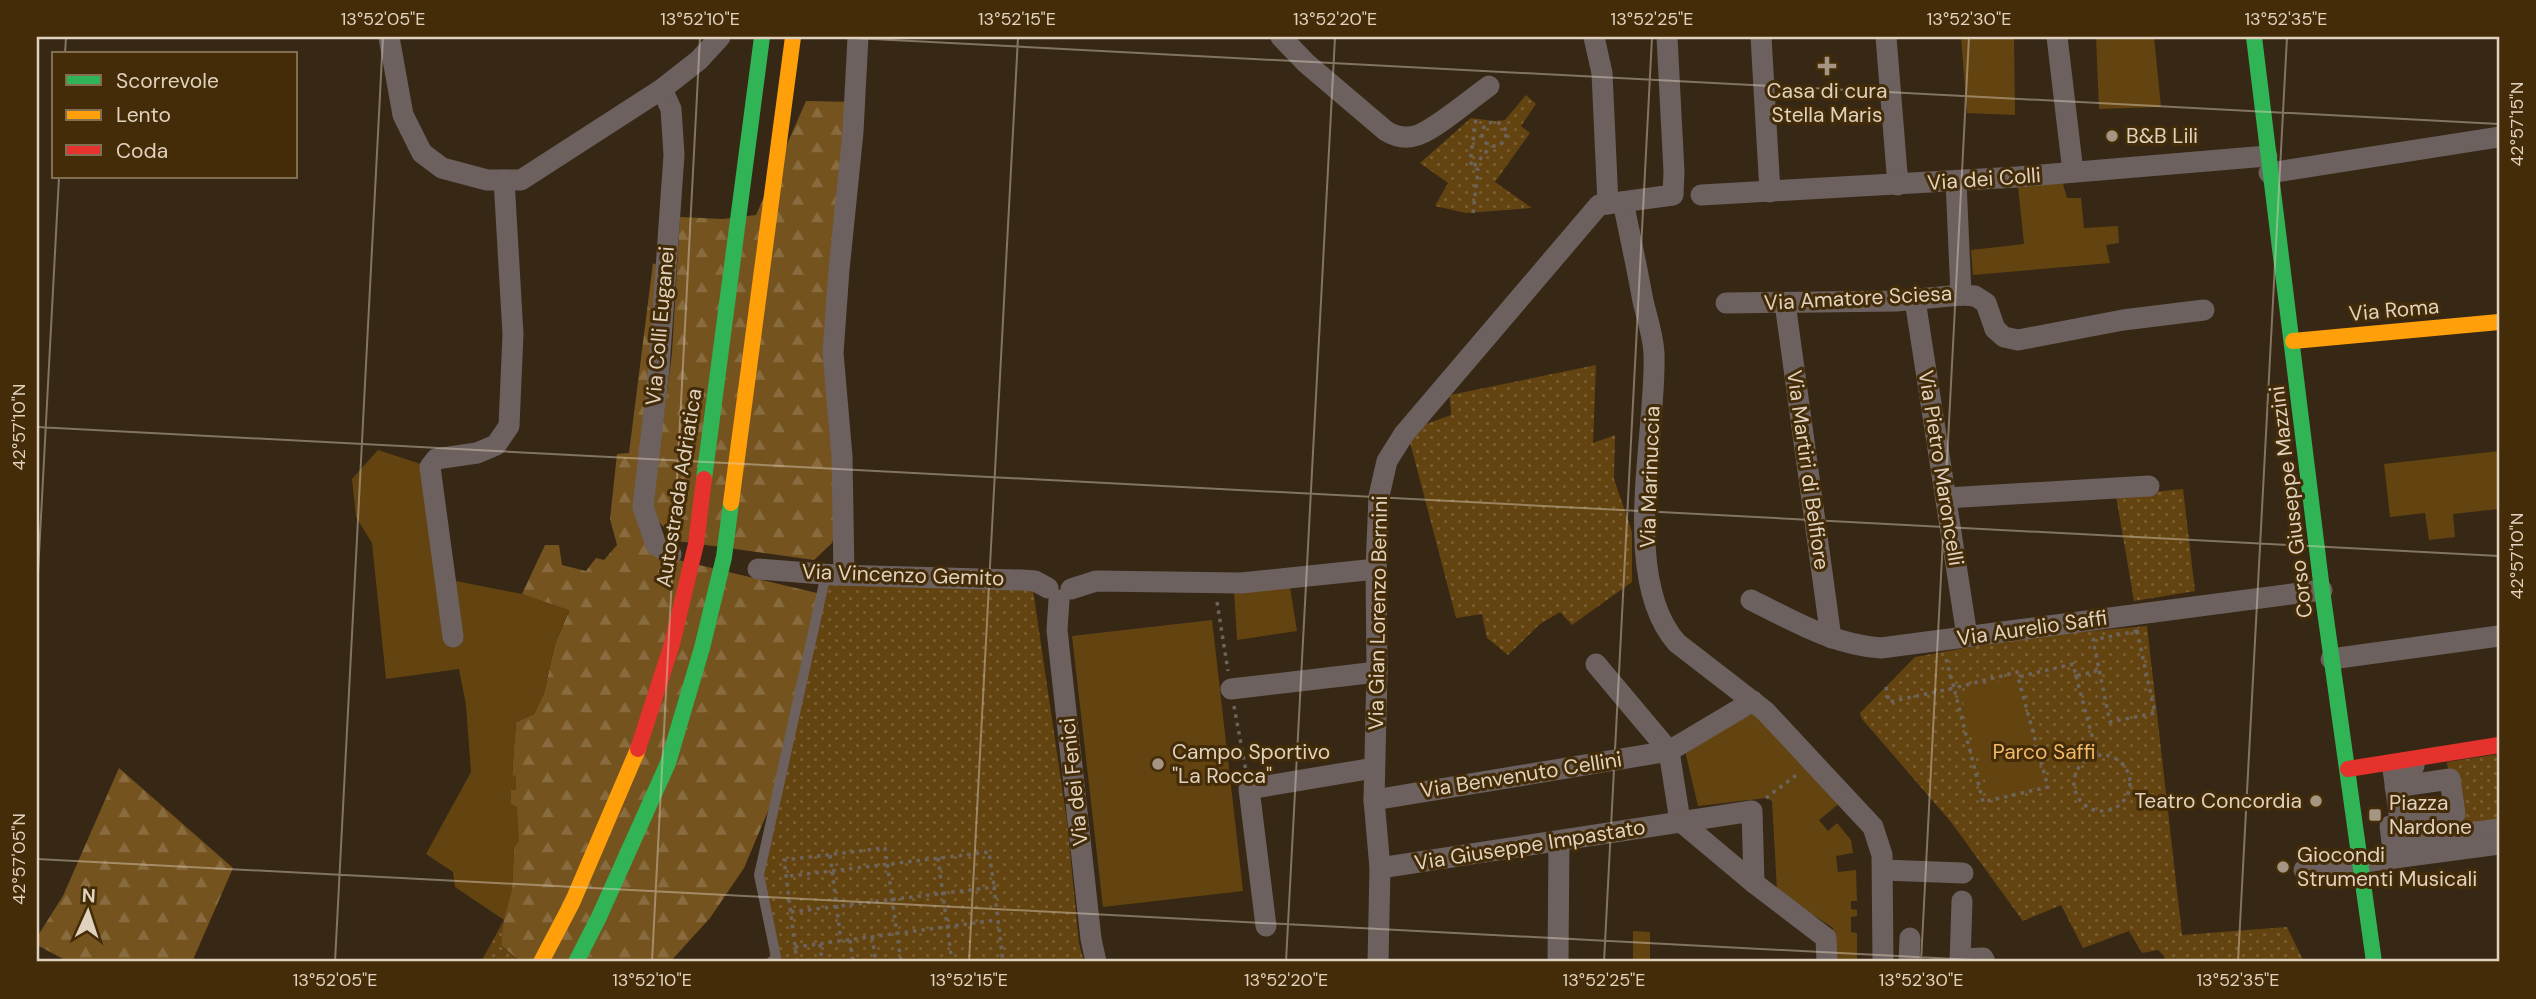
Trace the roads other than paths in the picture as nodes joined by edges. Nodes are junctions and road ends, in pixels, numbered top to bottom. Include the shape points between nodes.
1 (390, 37) edge
2 (720, 37) edge
3 (762, 37) edge
4 (793, 37) edge
5 (858, 37) edge
6 (1281, 37) edge
7 (1594, 37) edge
8 (1667, 37) edge
9 (1761, 37) edge
10 (1886, 37) edge
11 (2057, 37) edge
12 (2254, 37) edge
13 (1489, 86) dead end
14 (662, 89) junction
15 (2499, 137) edge
16 (2268, 165) junction
17 (2073, 172) junction
18 (504, 180) junction
19 (1956, 181) junction
20 (1898, 185) junction
21 (1770, 192) junction
22 (1701, 195) dead end
23 (1616, 203) junction
24 (1961, 295) junction
25 (1915, 300) junction
26 (1726, 303) dead end
27 (1785, 303) junction
28 (2204, 310) dead end
29 (2499, 322) edge
30 (2293, 341) junction
31 (2149, 486) dead end
32 (1945, 498) junction
33 (671, 554) dead end
34 (758, 569) dead end
35 (1376, 569) junction
36 (835, 574) junction
37 (2322, 590) junction
38 (1059, 593) junction
39 (1751, 600) dead end
40 (1967, 636) junction
41 (2499, 636) edge
42 (453, 637) dead end
43 (1831, 638) junction
44 (2331, 659) junction
45 (1596, 664) dead end
46 (1377, 672) junction
47 (1231, 689) dead end
48 (1753, 701) junction
49 (2499, 745) edge
50 (1669, 751) junction
51 (2499, 754) edge
52 (2381, 762) junction
53 (1374, 768) junction
54 (2348, 769) junction
55 (2395, 787) junction
56 (1374, 800) junction
57 (1680, 821) junction
58 (2400, 821) junction
59 (2499, 829) edge
60 (1559, 841) junction
61 (2499, 844) edge
62 (2394, 858) junction
63 (2361, 862) junction
64 (1380, 868) junction
65 (1883, 870) junction
66 (2304, 870) dead end
67 (1963, 873) dead end
68 (1754, 883) junction
69 (1962, 901) dead end
70 (1266, 926) dead end
71 (1910, 938) dead end
72 (1960, 961) edge
73 (541, 962) edge
74 (576, 962) edge
75 (771, 962) edge
76 (1096, 962) edge
77 (1378, 962) edge
78 (1558, 962) edge
79 (1827, 962) edge
80 (1884, 962) edge
81 (1909, 962) edge
82 (1986, 962) edge
83 (2374, 962) edge

1 - 18 street via 403,115 422,153 442,168
2 - 14 street
3 - 73 main road, Autostrada Adriatica via 705,481 687,582 640,746 572,903
4 - 74 main road via 724,557 668,763
5 - 36 street via 833,353 842,456
6 - 13 street via 1395,135 1422,133
7 - 23 street, Via Marinuccia
8 - 23 street via 1673,195
9 - 21 street
10 - 20 street
11 - 17 street
12 - 16 main road, Corso Giuseppe Mazzini
14 - 18 street via 520,180
14 - 33 street, Via Colli Euganei via 671,109 674,155 659,368 643,507 656,545
15 - 16 street, Via dei Colli
16 - 17 street, Via dei Colli
16 - 30 main road, Corso Giuseppe Mazzini
17 - 19 street, Via dei Colli
18 - 42 street via 513,334 509,426 496,445 477,453 436,458 430,467
19 - 20 street, Via dei Colli
19 - 24 street, Via Amatore Sciesa
20 - 21 street, Via dei Colli
21 - 22 street, Via dei Colli
23 - 35 street, Via Gian Lorenzo Bernini via 1599,205 1393,449 1380,485
23 - 48 street, Via Marinuccia via 1653,341 1646,506 1654,596 1677,643
24 - 25 street, Via Amatore Sciesa
24 - 28 street via 1981,299 1995,329 2018,340
25 - 27 street, Via Amatore Sciesa
25 - 32 street, Via Pietro Maroncelli
26 - 27 street, Via Amatore Sciesa
27 - 43 street, Via Martiri di Belfiore
29 - 30 main road, Via Roma
30 - 37 main road, Corso Giuseppe Mazzini
31 - 32 street
32 - 40 street, Via Pietro Maroncelli
34 - 36 street, Via Vincenzo Gemito
35 - 38 street via 1241,583 1096,581
35 - 46 street, Via Gian Lorenzo Bernini
36 - 38 street, Via Vincenzo Gemito via 1022,579
36 - 75 lane via 759,875 776,957
37 - 40 street, Via Aurelio Saffi
37 - 44 main road, Corso Giuseppe Mazzini
38 - 76 street, Via dei Fenici via 1057,629
39 - 43 street, Via Aurelio Saffi
40 - 43 street, Via Aurelio Saffi via 1881,648
41 - 44 street
44 - 54 main road, Corso Giuseppe Mazzini
45 - 50 street
46 - 47 street
46 - 53 street, Via Gian Lorenzo Bernini
48 - 50 street, Via Benvenuto Cellini
48 - 65 street, Via Marinuccia via 1873,827
49 - 52 main road
50 - 56 street, Via Benvenuto Cellini
50 - 57 street
51 - 55 street via 2392,769
52 - 54 main road
52 - 62 street
53 - 56 street, Via Gian Lorenzo Bernini
53 - 70 street via 1249,789
54 - 63 main road, Corso Giuseppe Mazzini
55 - 58 street
55 - 58 street via 2450,779 2455,814
56 - 64 street, Via Gian Lorenzo Bernini
57 - 60 street, Via Giuseppe Impastato
57 - 68 street
57 - 68 street, Via Giuseppe Impastato via 1752,811
58 - 59 street via 2403,842
60 - 64 street, Via Giuseppe Impastato
60 - 78 street
61 - 62 street
62 - 63 street
63 - 66 street
63 - 83 main road, Corso Giuseppe Mazzini
64 - 77 street, Via Gian Lorenzo Bernini
65 - 67 street
65 - 80 street, Via Marinuccia
68 - 79 street via 1826,939
69 - 72 street
71 - 81 street
72 - 82 street via 1983,958

